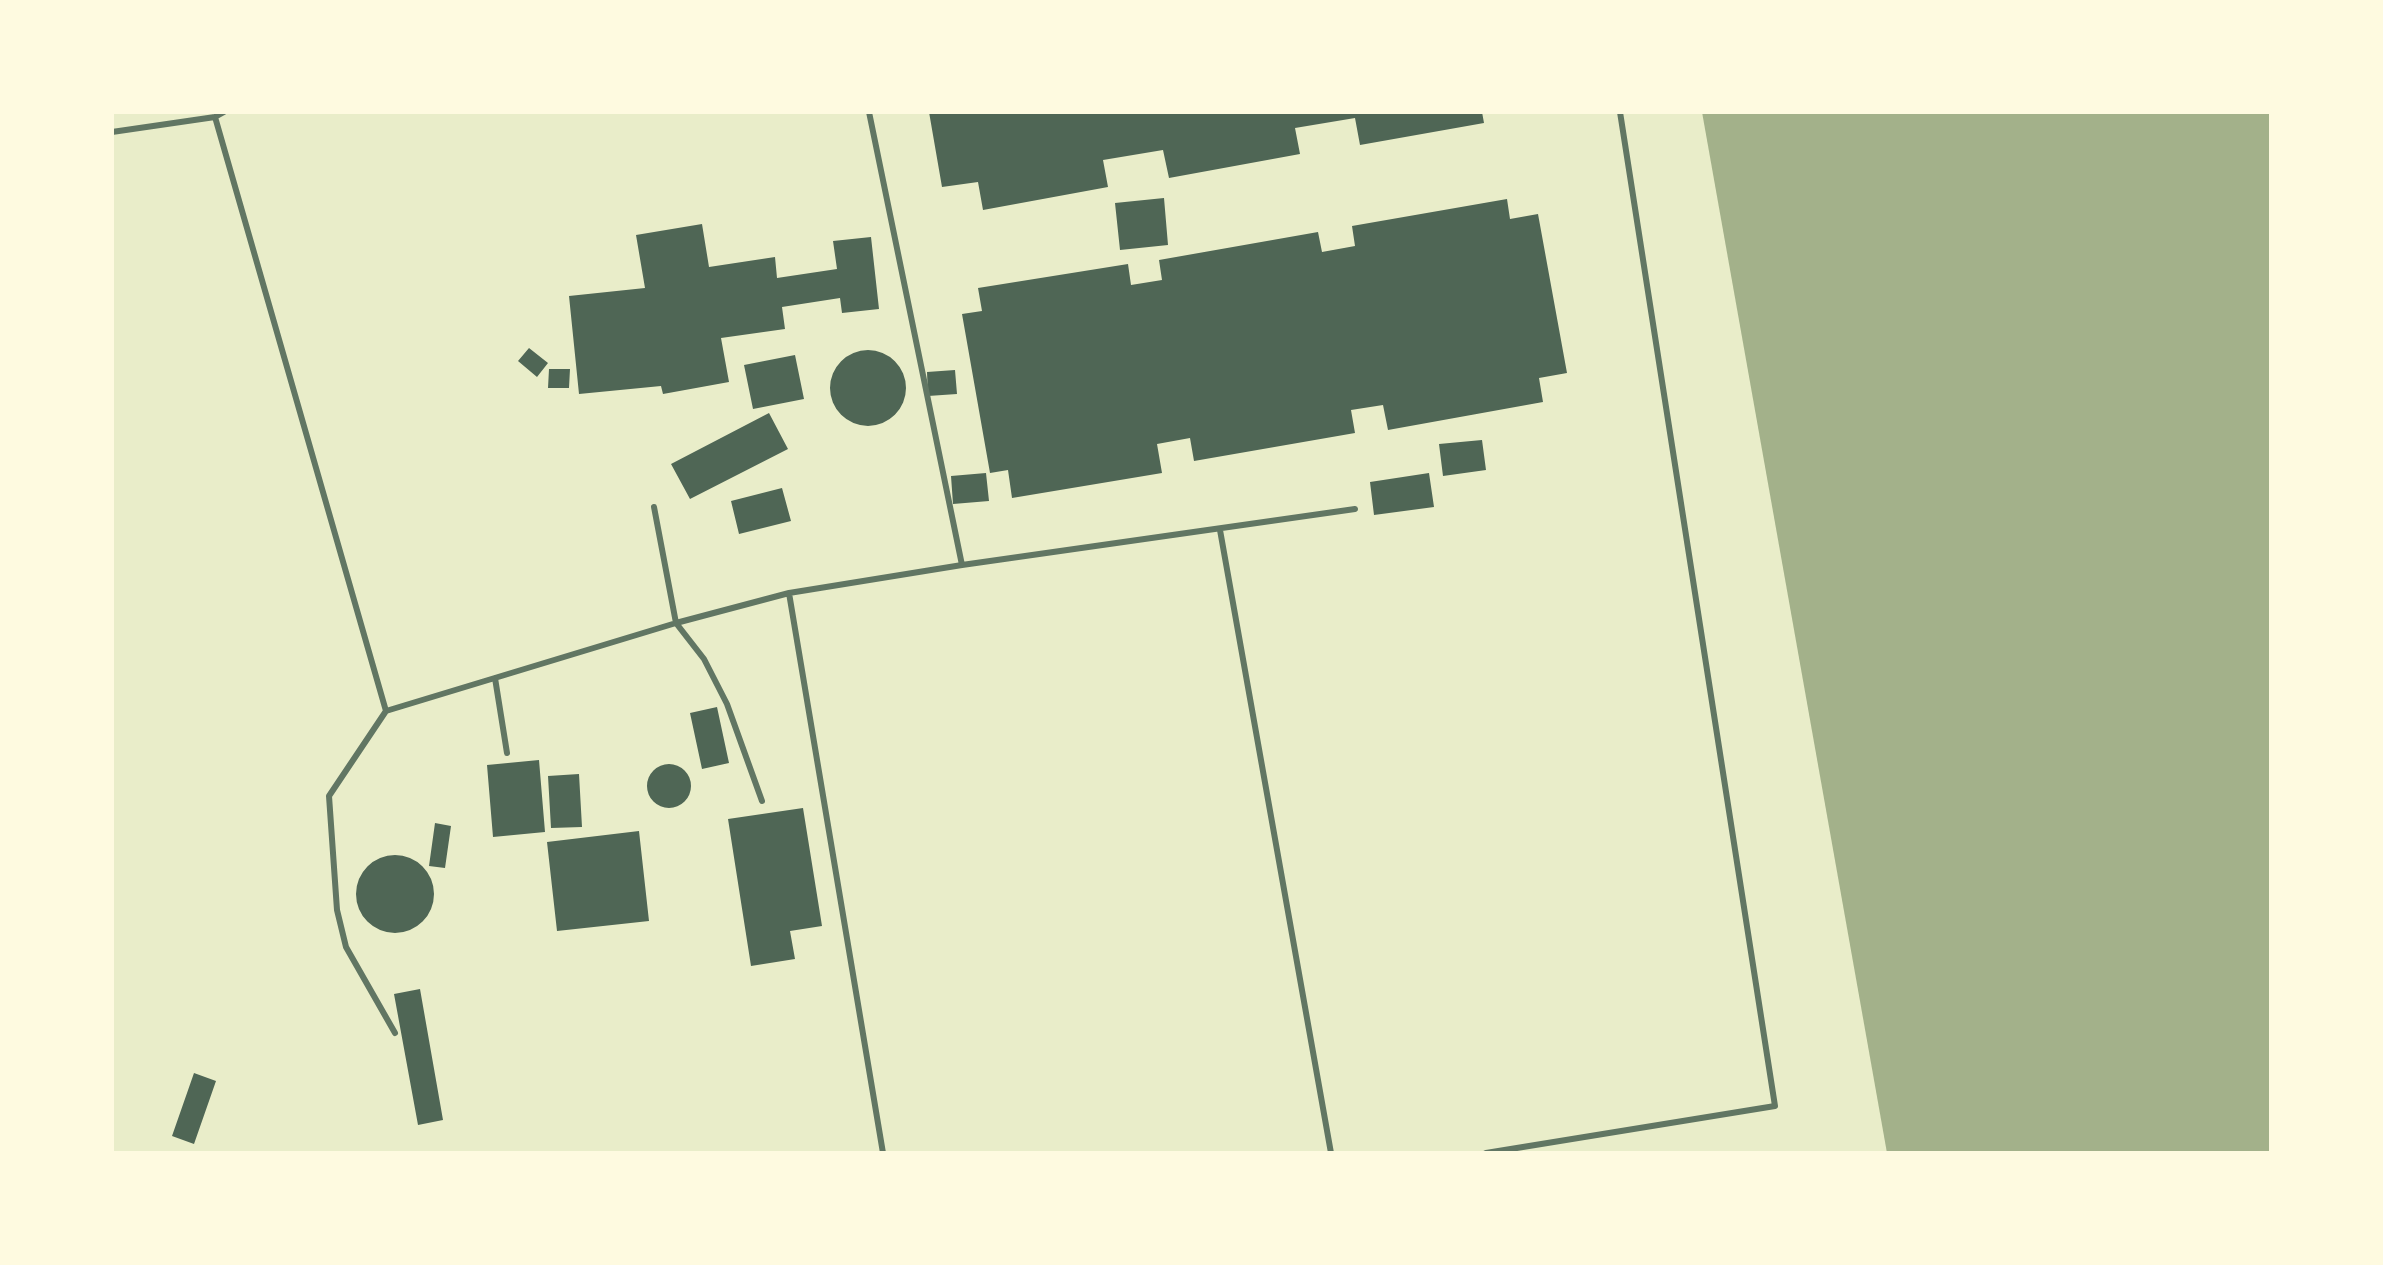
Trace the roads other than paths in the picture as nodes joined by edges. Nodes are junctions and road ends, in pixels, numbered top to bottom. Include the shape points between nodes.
1 (224, 112) edge
2 (869, 112) edge
3 (1620, 112) edge
4 (215, 117) junction
5 (112, 132) edge
6 (654, 507) dead end
7 (1355, 509) dead end
8 (1220, 530) junction
9 (962, 565) junction
10 (789, 593) junction
11 (676, 623) junction
12 (495, 678) junction
13 (386, 711) junction
14 (507, 753) dead end
15 (762, 801) dead end
16 (395, 1033) dead end
17 (883, 1153) edge
18 (1331, 1153) edge
19 (1486, 1153) edge

1 - 4 lane
2 - 9 lane
3 - 19 lane via 1775,1106
4 - 5 lane
4 - 13 lane
6 - 11 lane
7 - 8 lane
8 - 9 lane
8 - 18 lane
9 - 10 lane
10 - 11 lane
10 - 17 lane
11 - 12 lane
11 - 15 lane via 704,659 727,704
12 - 13 lane
12 - 14 lane
13 - 16 lane via 329,796 337,910 346,947

